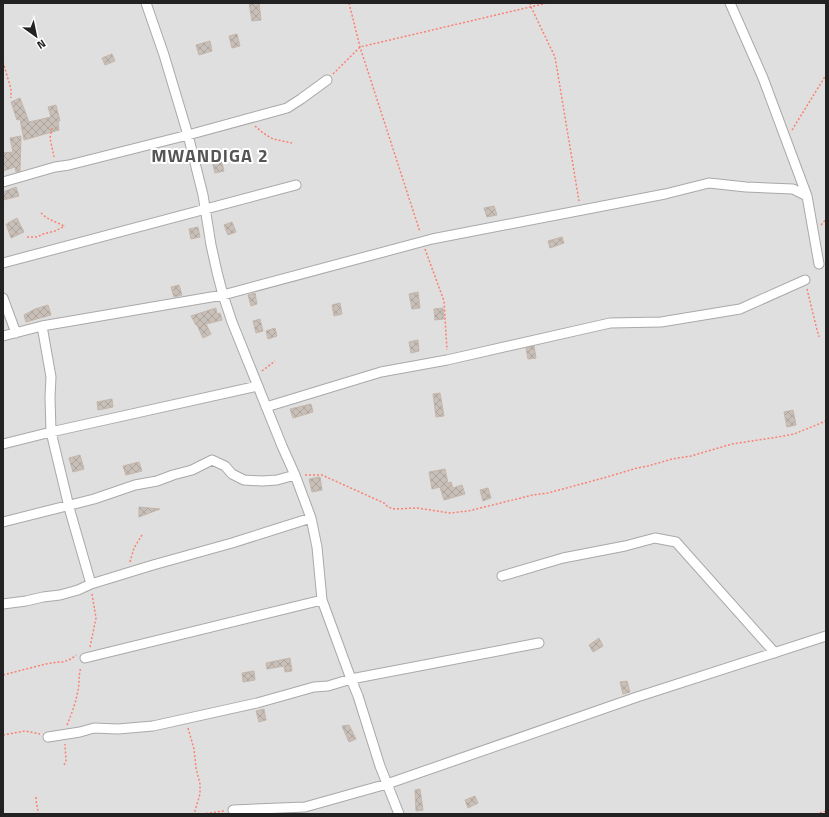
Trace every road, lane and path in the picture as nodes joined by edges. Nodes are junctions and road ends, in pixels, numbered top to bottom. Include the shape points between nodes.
1 (146, 3) edge
2 (349, 3) edge
3 (530, 3) edge
4 (547, 3) edge
5 (730, 3) edge
6 (531, 7) junction
7 (360, 48) junction
8 (3, 62) edge
9 (826, 75) edge
10 (327, 80) joint
11 (11, 98) dead end
12 (246, 119) junction
13 (52, 128) dead end
14 (188, 135) junction
15 (786, 140) junction
16 (292, 143) dead end
17 (55, 167) junction
18 (3, 182) edge
19 (296, 185) dead end
20 (807, 196) junction
21 (206, 209) junction
22 (580, 210) junction
23 (42, 213) dead end
24 (27, 237) dead end
25 (422, 241) junction
26 (3, 263) edge
27 (819, 264) dead end
28 (805, 280) joint
29 (223, 295) junction
30 (3, 298) edge
31 (42, 326) junction
32 (16, 333) junction
33 (3, 336) edge
34 (820, 337) dead end
35 (447, 360) junction
36 (275, 361) dead end
37 (254, 377) junction
38 (258, 386) junction
39 (266, 407) junction
40 (826, 421) edge
41 (51, 432) junction
42 (3, 444) edge
43 (295, 475) junction
44 (68, 505) junction
45 (311, 518) junction
46 (3, 522) edge
47 (142, 535) dead end
48 (127, 573) junction
49 (502, 576) dead end
50 (91, 584) junction
51 (322, 600) junction
52 (3, 604) edge
53 (826, 636) edge
54 (539, 643) dead end
55 (91, 644) junction
56 (83, 653) junction
57 (775, 653) junction
58 (3, 675) edge
59 (351, 679) junction
60 (186, 718) junction
61 (64, 734) junction
62 (3, 735) edge
63 (48, 737) joint
64 (64, 765) dead end
65 (387, 784) junction
66 (36, 797) dead end
67 (233, 810) joint
68 (826, 811) edge
69 (38, 814) edge
70 (194, 814) edge
71 (202, 814) edge
72 (399, 814) edge
73 (816, 814) edge

1 - 14 street
2 - 7 path
3 - 6 path
4 - 6 path
5 - 15 street via 763,78
6 - 7 path
6 - 22 path via 555,57
7 - 10 path
7 - 25 path
8 - 11 path
9 - 15 path
10 - 12 street via 286,108
12 - 14 street
12 - 16 path via 273,139
13 - 17 path via 50,138
14 - 17 street
14 - 21 street
15 - 20 street
17 - 18 street
19 - 21 street
20 - 22 street via 793,189 709,183
20 - 27 street
21 - 26 street
21 - 29 street via 211,245
22 - 25 street
23 - 24 path via 65,226 37,237
25 - 29 street
25 - 35 path via 444,301
28 - 34 path
28 - 35 street via 740,308 661,322 610,323
29 - 31 street
29 - 37 street
30 - 32 street
31 - 32 street
31 - 41 street via 51,377
32 - 33 street
35 - 39 street via 381,372
36 - 37 path
37 - 38 street
38 - 39 street
38 - 41 street
39 - 43 street
40 - 43 path via 794,434 732,444 548,493 450,513 417,508 395,509 322,475
41 - 42 street
41 - 44 street
43 - 44 street via 262,482 244,480 212,460 192,470 157,481
43 - 45 street
44 - 46 street
44 - 50 street
45 - 48 street
45 - 51 street via 317,547
47 - 48 path via 134,548
48 - 50 street
49 - 57 street via 563,558 655,538 676,542
50 - 52 street via 60,595
50 - 55 path via 96,618
51 - 56 street
51 - 59 street
53 - 57 street
54 - 59 street
55 - 56 path
55 - 56 path
56 - 58 path via 71,660
56 - 61 path via 77,695
57 - 65 street via 638,697
59 - 60 street
59 - 65 street
60 - 61 street via 153,726 94,728
60 - 70 path via 200,784
61 - 63 street
61 - 64 path
62 - 63 path via 25,730
65 - 67 street via 305,806
65 - 72 street
66 - 69 path
67 - 71 path
68 - 73 path

